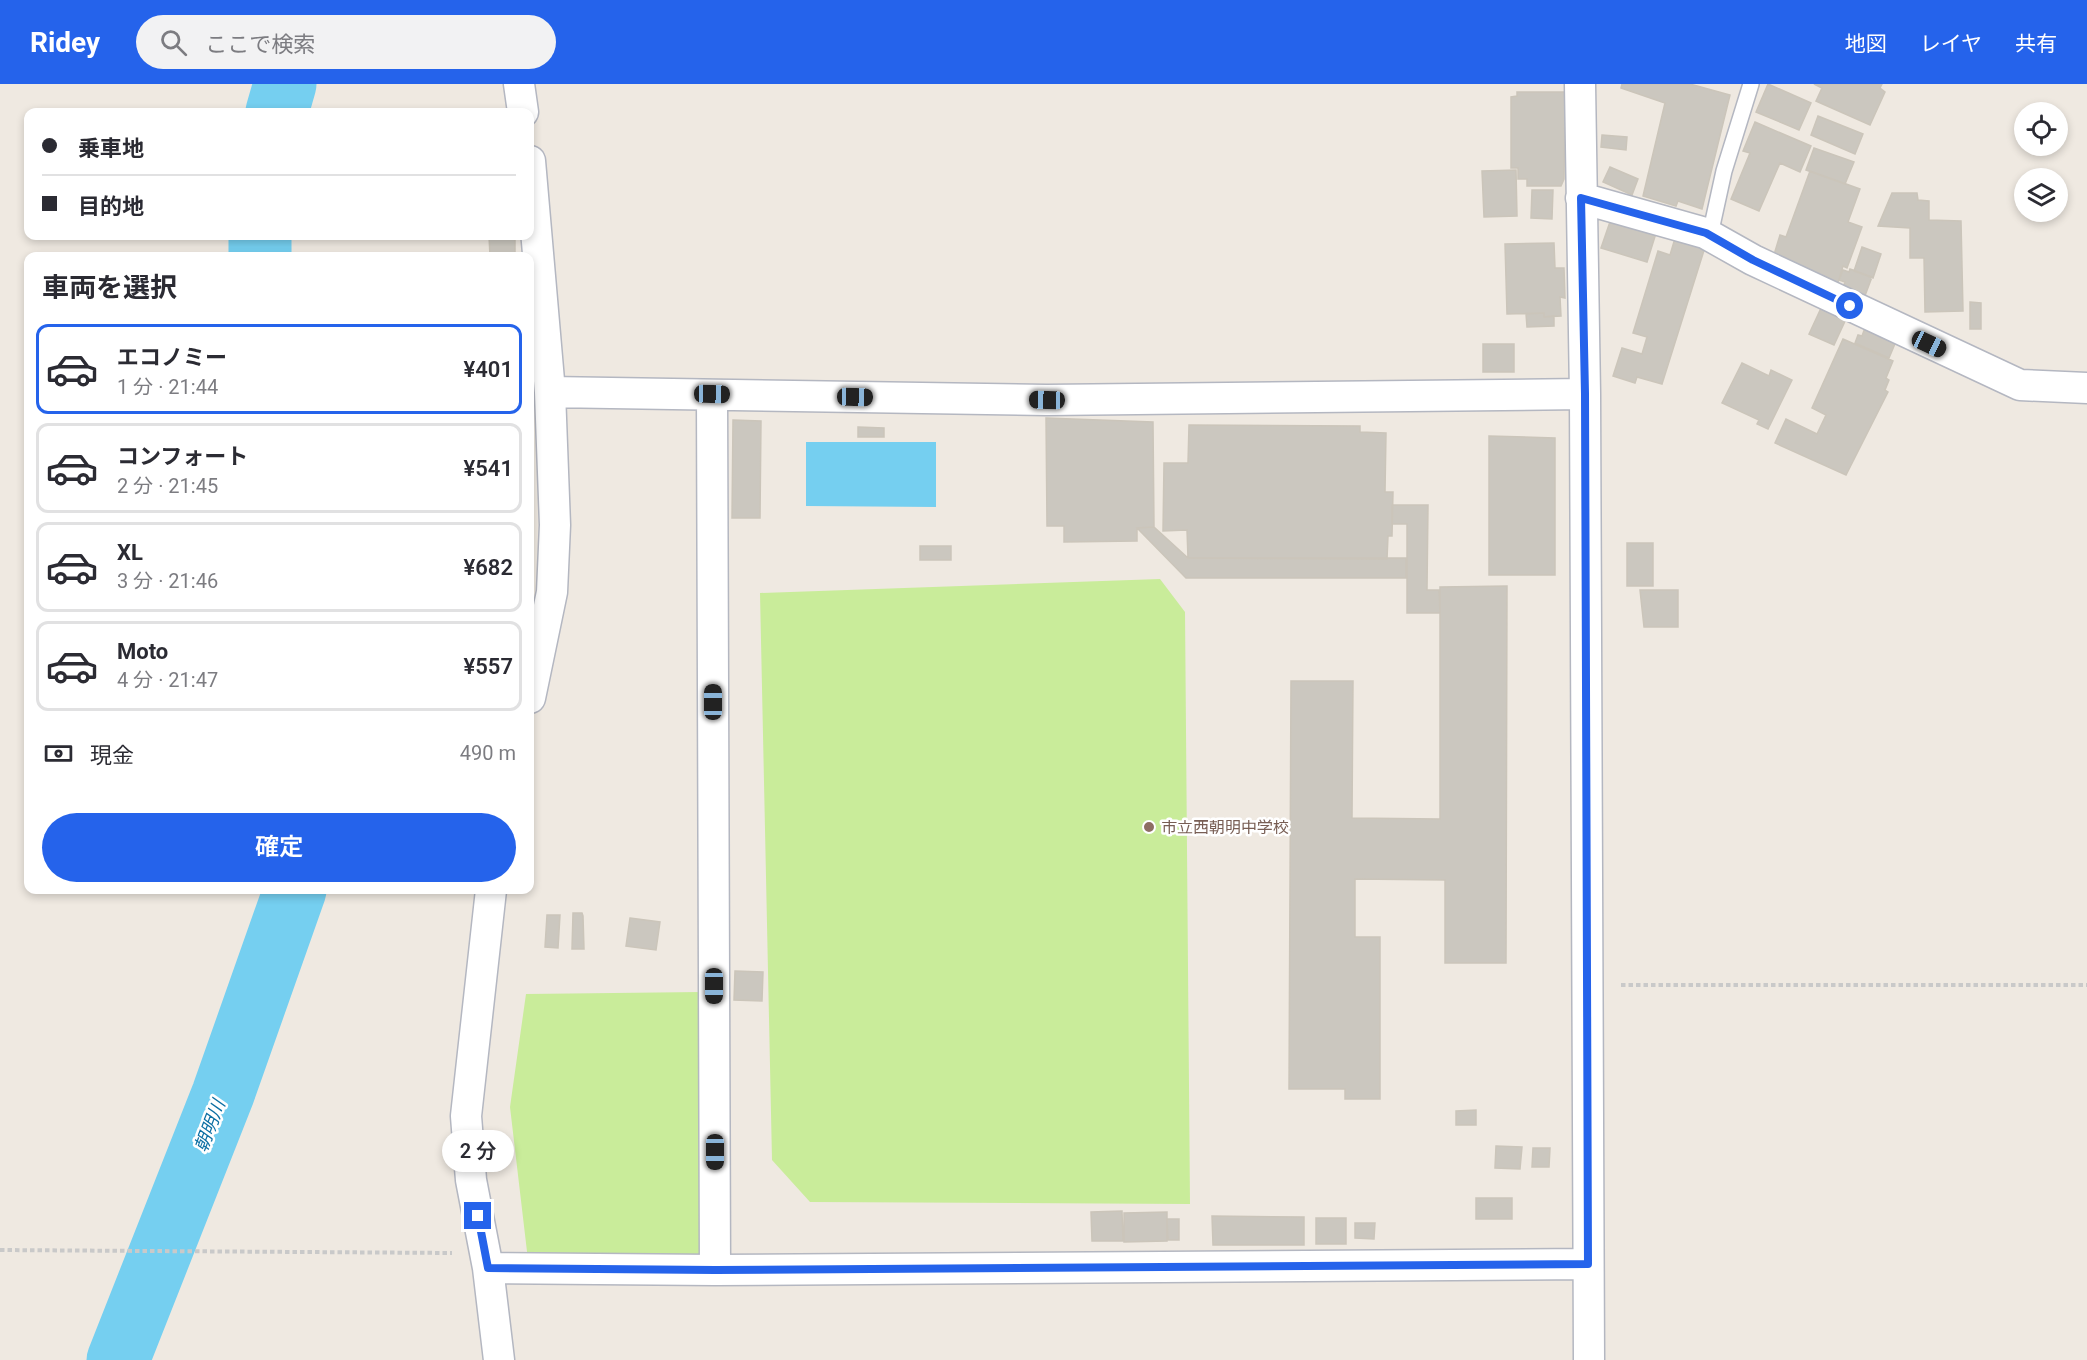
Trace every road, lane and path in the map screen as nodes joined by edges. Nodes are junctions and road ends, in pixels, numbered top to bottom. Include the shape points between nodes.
1 (519, 84) edge
2 (1580, 84) edge
3 (1751, 84) edge
4 (522, 108) edge
5 (1581, 198) junction
6 (534, 206) edge
7 (1710, 235) junction
8 (2087, 388) edge
9 (550, 392) junction
10 (712, 394) junction
11 (1585, 394) junction
12 (534, 679) edge
13 (491, 894) edge
14 (1587, 985) junction
15 (2087, 985) edge
16 (0, 1250) edge
17 (478, 1258) junction
18 (1588, 1264) junction
19 (715, 1270) junction
20 (500, 1360) edge
21 (1589, 1360) edge

1 - 4 street
2 - 5 street
3 - 7 lane via 1724,171
5 - 7 street
5 - 11 street
6 - 9 street
7 - 8 street via 1753,260 1990,373 2020,385
9 - 10 street
9 - 12 street via 555,525 552,592
10 - 11 street via 1047,400
10 - 19 street
11 - 14 street
13 - 17 street via 466,1116
14 - 15 path
14 - 18 street
16 - 17 path
17 - 19 street
17 - 20 street
18 - 19 street
18 - 21 street

